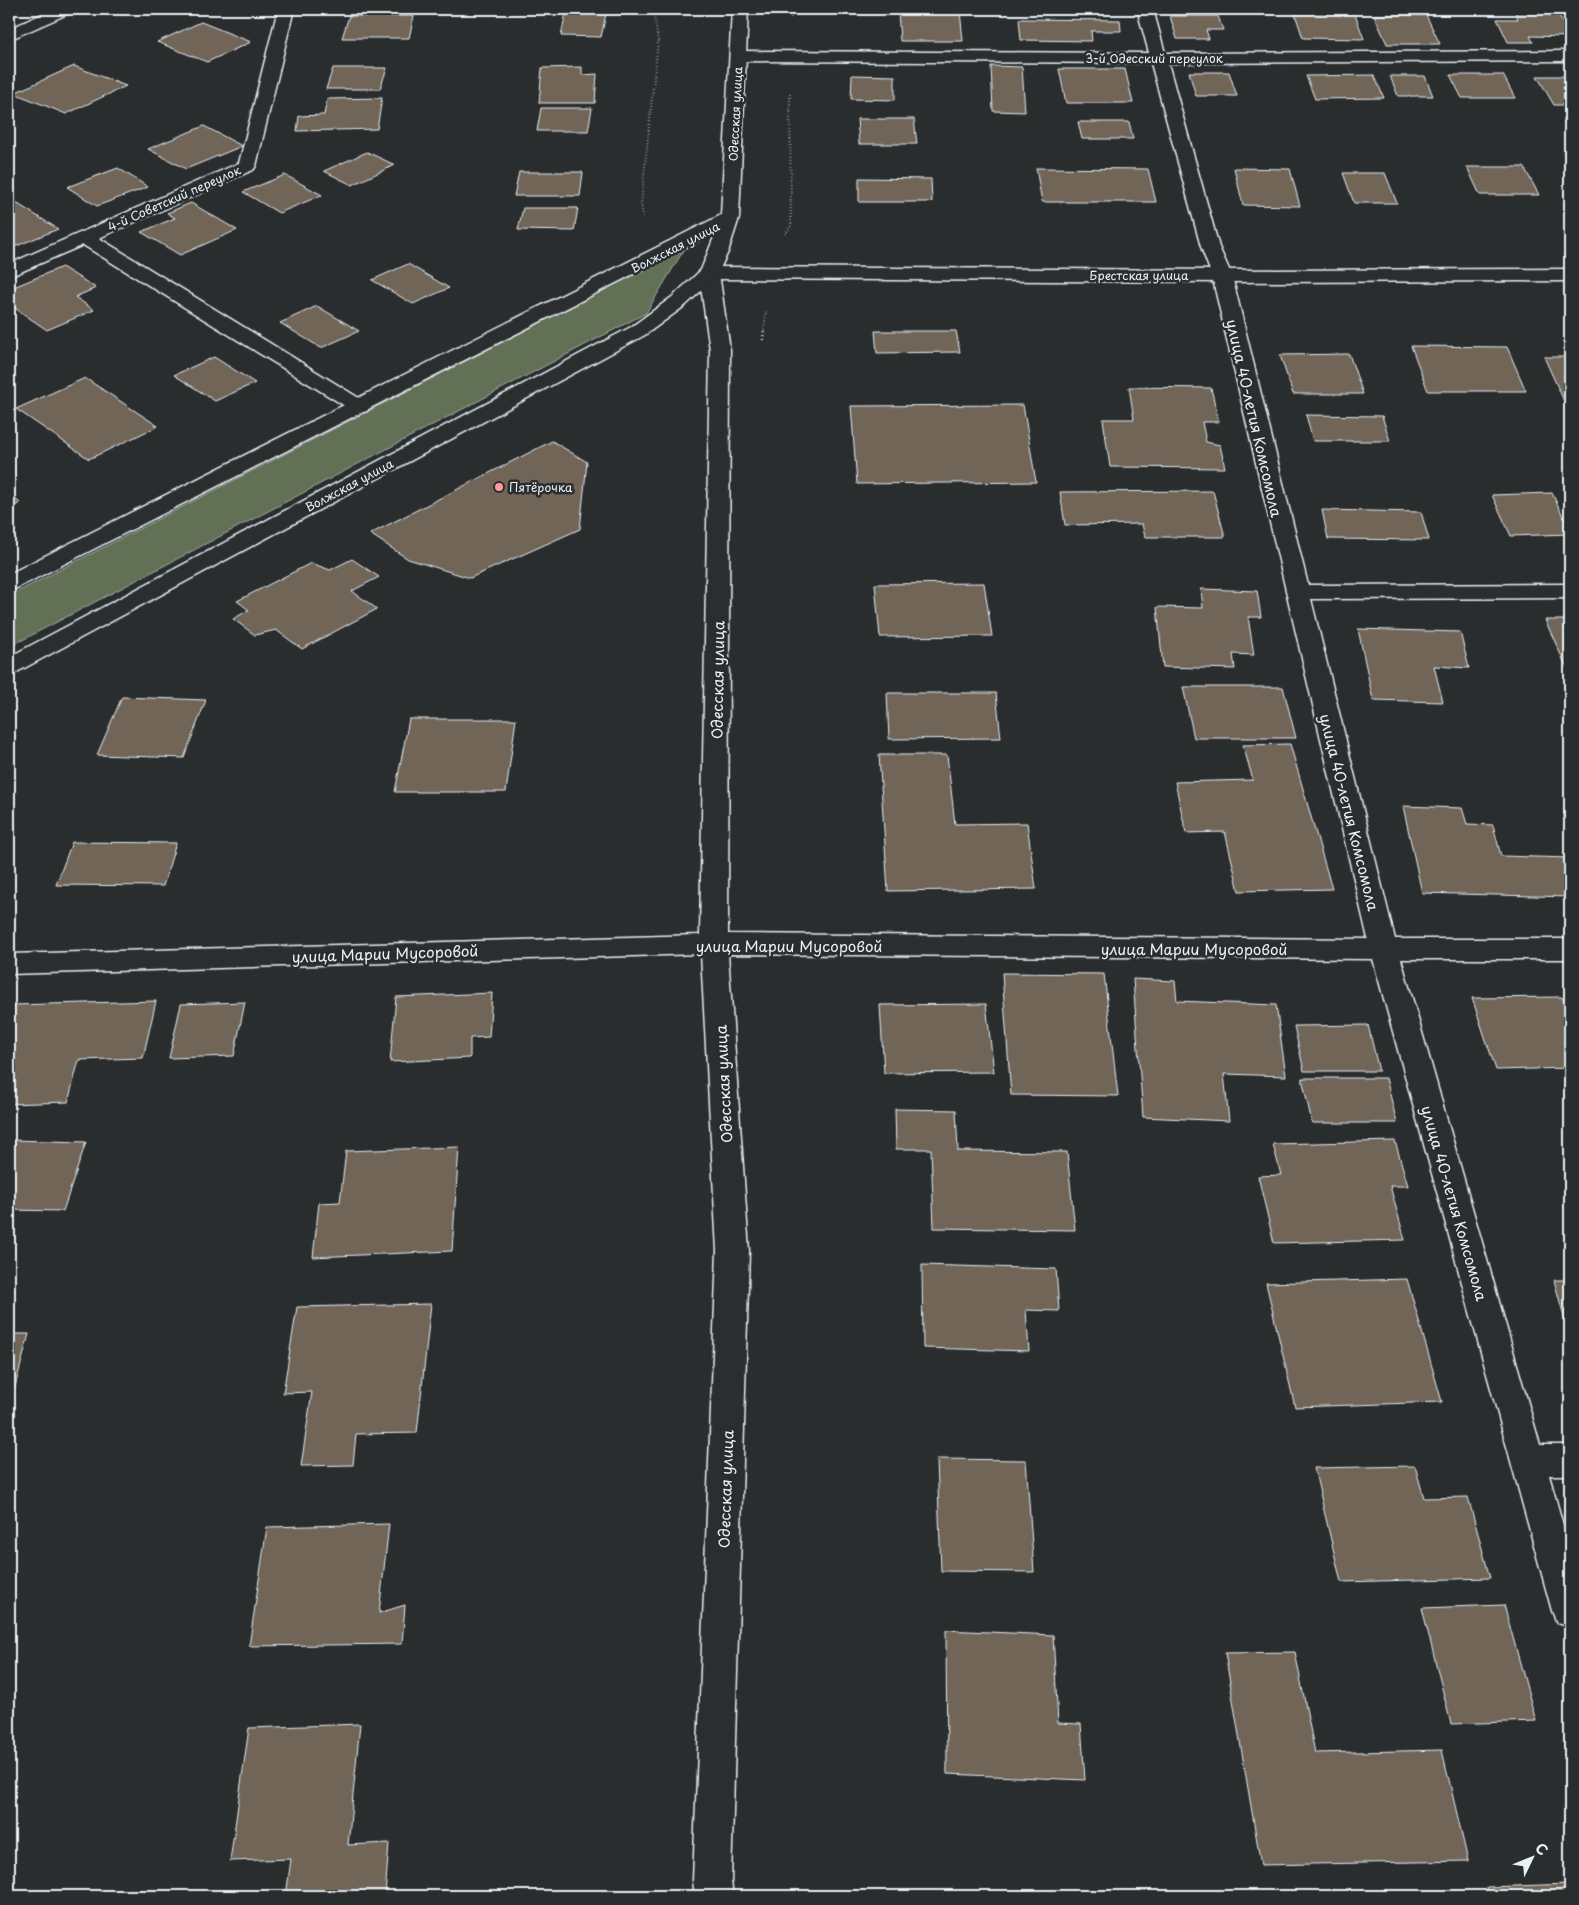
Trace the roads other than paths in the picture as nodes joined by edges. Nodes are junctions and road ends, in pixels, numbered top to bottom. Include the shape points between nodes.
1 (66, 9) edge
2 (286, 9) edge
3 (740, 9) edge
4 (1145, 9) edge
5 (9, 35) edge
6 (738, 56) junction
7 (1570, 56) edge
8 (1160, 58) junction
9 (730, 218) junction
10 (85, 238) junction
11 (9, 271) edge
12 (709, 273) junction
13 (1570, 275) edge
14 (1222, 276) junction
15 (360, 407) junction
16 (9, 583) edge
17 (1570, 591) edge
18 (1297, 592) junction
19 (9, 668) edge
20 (714, 944) junction
21 (1384, 949) junction
22 (1570, 949) edge
23 (9, 964) edge
24 (1528, 1460) junction
25 (1570, 1460) edge
26 (1570, 1611) edge
27 (710, 1891) edge

1 - 5 street
2 - 10 street, 4-й Советский переулок via 247,166
3 - 6 street, Одесская улица
4 - 8 street, улица 40-летия Комсомола
6 - 8 street, 3-й Одесский переулок
6 - 9 street, Одесская улица
7 - 8 street, 3-й Одесский переулок
8 - 14 street, улица 40-летия Комсомола via 1210,247
9 - 12 street, Волжская улица
9 - 15 street, Волжская улица
10 - 11 street, 4-й Советский переулок
10 - 15 street
12 - 14 street, Брестская улица
12 - 19 street, Волжская улица via 638,331
12 - 20 street, Одесская улица via 720,350
13 - 14 street, Брестская улица
14 - 18 street, улица 40-летия Комсомола
15 - 16 street, Волжская улица
17 - 18 street
18 - 21 street, улица 40-летия Комсомола
20 - 21 street, улица Марии Мусоровой
20 - 23 street, улица Марии Мусоровой
20 - 27 street, Одесская улица via 733,1251
21 - 22 street, улица Марии Мусоровой
21 - 24 street, улица 40-летия Комсомола
24 - 25 street
24 - 26 street, улица 40-летия Комсомола

